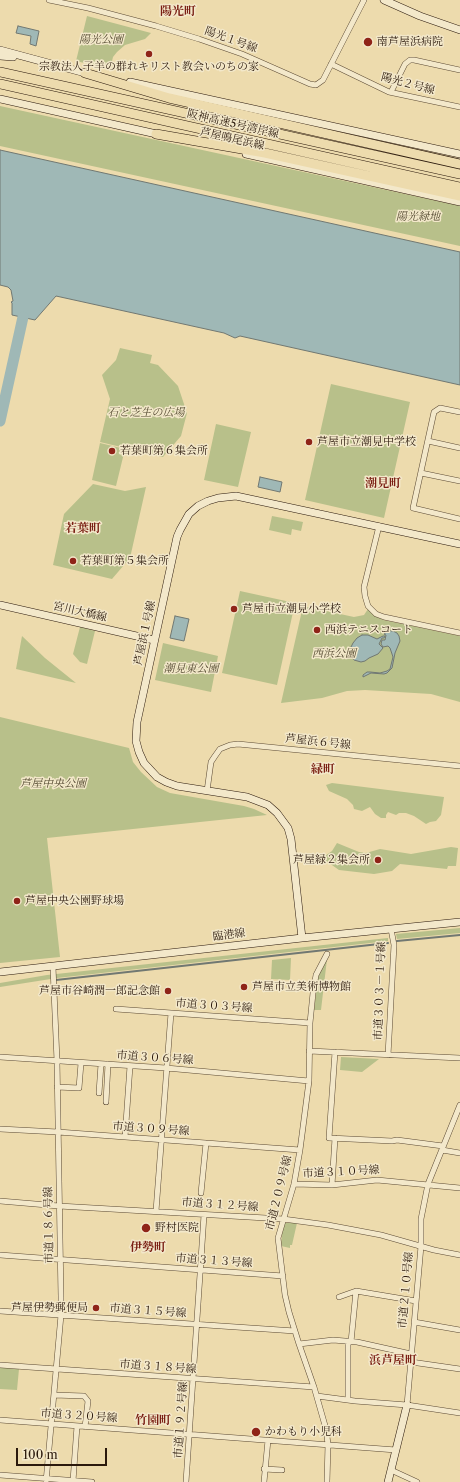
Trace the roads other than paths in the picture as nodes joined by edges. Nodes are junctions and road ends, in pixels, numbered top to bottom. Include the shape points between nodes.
1 (49, 0) edge
2 (364, 0) edge
3 (384, 0) edge
4 (460, 30) edge
5 (0, 50) edge
6 (0, 56) edge
7 (31, 59) junction
8 (331, 64) junction
9 (460, 70) edge
10 (0, 72) edge
11 (85, 73) junction
12 (0, 84) edge
13 (391, 92) junction
14 (0, 100) edge
15 (460, 107) edge
16 (156, 134) junction
17 (460, 156) edge
18 (460, 164) edge
19 (460, 174) edge
20 (460, 187) edge
21 (460, 196) edge
22 (460, 202) edge
23 (460, 412) edge
24 (428, 442) junction
25 (460, 448) edge
26 (421, 473) junction
27 (460, 482) edge
28 (460, 519) edge
29 (379, 526) junction
30 (460, 544) edge
31 (0, 605) edge
32 (460, 633) edge
33 (154, 640) junction
34 (460, 766) edge
35 (207, 791) junction
36 (460, 922) edge
37 (391, 929) junction
38 (302, 938) junction
39 (327, 954) dead end
40 (52, 967) junction
41 (0, 972) edge
42 (116, 1009) dead end
43 (171, 1013) junction
44 (310, 1023) junction
45 (309, 1051) junction
46 (335, 1052) junction
47 (388, 1055) junction
48 (0, 1057) edge
49 (460, 1058) edge
50 (57, 1061) junction
51 (81, 1062) junction
52 (101, 1064) junction
53 (108, 1064) junction
54 (130, 1066) junction
55 (166, 1068) junction
56 (309, 1081) junction
57 (57, 1087) junction
58 (99, 1093) dead end
59 (106, 1102) dead end
60 (460, 1105) edge
61 (0, 1129) edge
62 (58, 1132) junction
63 (125, 1137) junction
64 (335, 1138) junction
65 (162, 1139) junction
66 (206, 1143) junction
67 (442, 1148) junction
68 (300, 1150) junction
69 (460, 1154) edge
70 (294, 1184) junction
71 (428, 1184) junction
72 (332, 1185) junction
73 (460, 1188) edge
74 (201, 1193) dead end
75 (0, 1201) edge
76 (59, 1206) junction
77 (156, 1211) junction
78 (204, 1215) junction
79 (283, 1220) junction
80 (420, 1246) junction
81 (0, 1255) edge
82 (460, 1255) edge
83 (60, 1259) junction
84 (201, 1270) junction
85 (283, 1276) junction
86 (356, 1291) junction
87 (339, 1297) dead end
88 (416, 1301) junction
89 (0, 1311) edge
90 (61, 1315) junction
91 (414, 1322) junction
92 (198, 1324) junction
93 (460, 1330) edge
94 (295, 1331) junction
95 (349, 1341) junction
96 (299, 1344) junction
97 (412, 1354) junction
98 (411, 1362) junction
99 (0, 1365) edge
100 (56, 1369) junction
101 (460, 1369) edge
102 (194, 1380) junction
103 (314, 1387) junction
104 (54, 1394) junction
105 (317, 1396) junction
106 (348, 1400) junction
107 (407, 1405) junction
108 (460, 1413) edge
109 (0, 1420) edge
110 (52, 1424) junction
111 (77, 1426) junction
112 (85, 1427) junction
113 (189, 1434) junction
114 (268, 1440) junction
115 (328, 1444) junction
116 (396, 1450) junction
117 (264, 1469) junction
118 (282, 1470) dead end
119 (391, 1470) junction
120 (0, 1475) edge
121 (46, 1480) edge
122 (73, 1481) junction
123 (92, 1482) edge
124 (186, 1482) edge
125 (264, 1482) edge
126 (327, 1482) edge
127 (388, 1482) edge
128 (417, 1482) edge

1 - 8 street, 陽光１号線 via 199,39 256,59 310,84 322,82
2 - 8 street
3 - 4 street
5 - 7 street
6 - 7 street
7 - 11 street
8 - 13 street, 陽光２号線
9 - 13 street via 410,60 405,64
10 - 19 highway, 阪神高速5号湾岸線
11 - 17 street
11 - 18 highway via 169,98
12 - 20 highway, 阪神高速5号湾岸線
13 - 15 street, 陽光２号線
14 - 16 street, 芦屋鳴尾浜線
16 - 21 highway via 265,153
16 - 22 street, 芦屋鳴尾浜線
23 - 24 street via 440,408 434,412
24 - 25 street
24 - 26 street
26 - 27 street
26 - 28 street via 413,508
29 - 30 street, 芦屋浜１号線
29 - 32 street via 364,587 368,606 376,614 384,617
29 - 33 street, 芦屋浜１号線 via 236,496 227,496 198,506 189,514 177,538
31 - 33 street, 宮川大橋線
33 - 35 street, 芦屋浜１号線 via 137,722 136,741 139,752 144,763 157,777 177,786
34 - 35 street, 芦屋浜６号線 via 238,744 220,749 214,756
35 - 38 street, 芦屋浜１号線 via 257,800 268,805 283,820 292,839
36 - 37 street, 臨港線
37 - 38 street, 臨港線
37 - 47 street, 市道３０３－１号線 via 394,945
38 - 40 street, 臨港線
39 - 44 street, 市道２０９号線 via 316,975
40 - 41 street, 臨港線
40 - 50 street, 市道１８６号線
42 - 43 street, 市道３０３号線
43 - 44 street, 市道３０３号線
43 - 55 street
44 - 45 street, 市道２０９号線
45 - 46 street
45 - 56 street, 市道２０９号線
46 - 47 street
46 - 64 street via 329,1138
47 - 49 street
48 - 50 street, 市道３０６号線
50 - 51 street, 市道３０６号線
50 - 57 street, 市道１８６号線
51 - 52 street, 市道３０６号線
51 - 57 street via 79,1088
52 - 53 street, 市道３０６号線
52 - 58 street
53 - 54 street, 市道３０６号線
53 - 59 street
54 - 55 street, 市道３０６号線
54 - 63 street
55 - 56 street, 市道３０６号線
55 - 65 street
56 - 68 street, 市道２０９号線
57 - 62 street, 市道１８６号線
60 - 67 street, 市道２１０号線
61 - 62 street, 市道３０９号線
62 - 63 street, 市道３０９号線
62 - 76 street, 市道１８６号線
63 - 65 street, 市道３０９号線
64 - 67 street via 397,1140
64 - 72 street
65 - 66 street, 市道３０９号線
65 - 77 street
66 - 68 street, 市道３０９号線
66 - 74 street
67 - 69 street
67 - 71 street, 市道２１０号線
68 - 70 street, 市道２０９号線
70 - 72 street, 市道３１０号線
70 - 79 street, 市道２０９号線
71 - 72 street, 市道３１０号線 via 377,1180
71 - 73 street, 市道３１０号線
71 - 80 street, 市道２１０号線 via 421,1219
75 - 76 street, 市道３１２号線
76 - 77 street, 市道３１２号線
76 - 83 street, 市道１８６号線
77 - 78 street, 市道３１２号線
78 - 79 street, 市道３１２号線
78 - 84 street, 市道１９２号線
79 - 80 street, 市道３１２号線 via 381,1235
79 - 85 street, 市道２０９号線 via 278,1238
80 - 82 street, 市道３１２号線
80 - 88 street, 市道２１０号線
81 - 83 street, 市道３１３号線
83 - 84 street, 市道３１３号線
83 - 90 street, 市道１８６号線
84 - 85 street, 市道３１３号線
84 - 92 street, 市道１９２号線
85 - 94 street, 市道２０９号線 via 285,1295
86 - 87 street
86 - 88 street
86 - 95 street
88 - 91 street, 市道２１０号線
89 - 90 street, 市道３１５号線
90 - 92 street, 市道３１５号線
90 - 100 street, 市道１８６号線
91 - 93 street
91 - 97 street, 市道２１０号線
92 - 94 street, 市道３１５号線
92 - 102 street, 市道１９２号線
94 - 96 street, 市道２０９号線
95 - 96 street
95 - 97 street
95 - 106 street
96 - 103 street, 市道２０９号線
97 - 98 street, 市道２１０号線
98 - 101 street
98 - 107 street, 市道２１０号線
99 - 100 street, 市道３１８号線
100 - 102 street, 市道３１８号線
100 - 104 street, 市道１８６号線
102 - 103 street, 市道３１８号線
102 - 113 street, 市道１９２号線
103 - 105 street, 市道２０９号線
104 - 110 street, 市道１８６号線
104 - 112 street via 84,1396 88,1401
105 - 106 street
105 - 115 street, 市道２０９号線
106 - 107 street
107 - 108 street
107 - 116 street, 市道２１０号線
109 - 110 street, 市道３２０号線
110 - 111 street, 市道３２０号線
110 - 121 street, 市道１８６号線
111 - 112 street, 市道３２０号線
111 - 122 street
112 - 113 street, 市道３２０号線
113 - 114 street, 市道３２０号線
113 - 124 street, 市道１９２号線
114 - 115 street, 市道３２０号線
114 - 117 street
115 - 116 street, 市道３２０号線
115 - 126 street, 市道２０９号線
116 - 119 street, 市道２１０号線
117 - 118 street
117 - 125 street
119 - 127 street, 市道２１０号線
119 - 128 street
120 - 121 street
121 - 122 street
122 - 123 street

